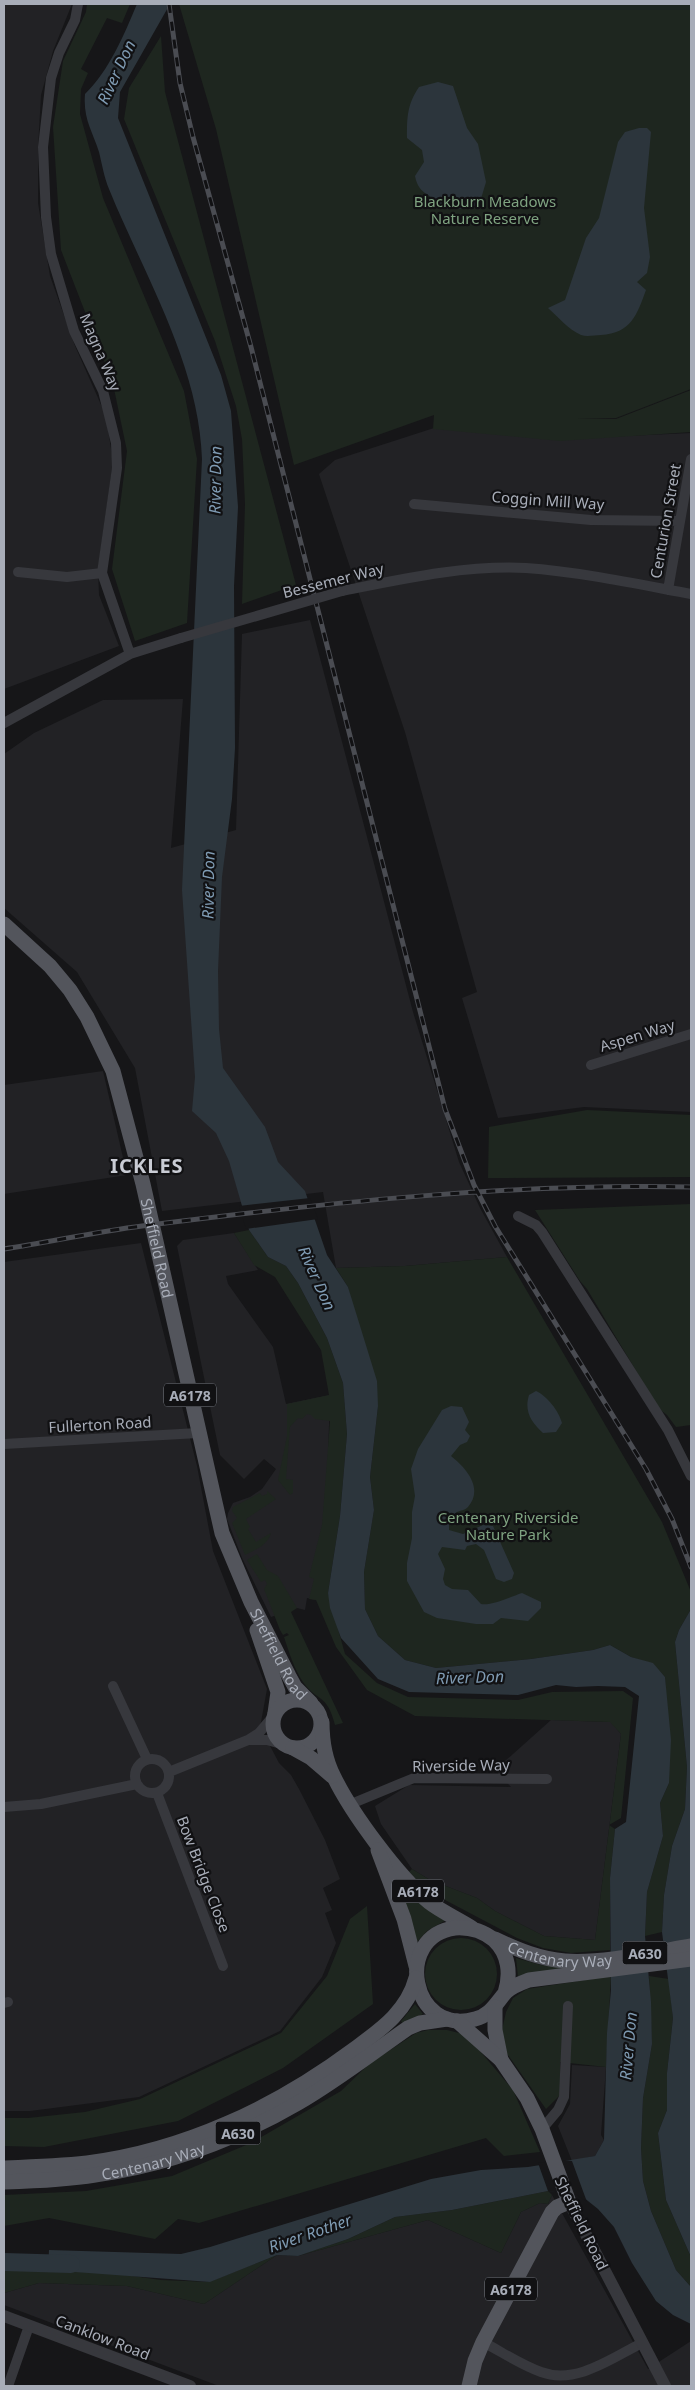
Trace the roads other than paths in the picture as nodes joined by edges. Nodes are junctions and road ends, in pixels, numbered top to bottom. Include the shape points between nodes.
1 (78, 4) edge
2 (691, 459) edge
3 (414, 504) dead end
4 (680, 522) junction
5 (18, 572) dead end
6 (102, 573) junction
7 (668, 590) junction
8 (691, 594) edge
9 (130, 654) junction
10 (4, 722) edge
11 (4, 924) edge
12 (691, 1034) edge
13 (591, 1065) dead end
14 (518, 1216) dead end
15 (198, 1433) junction
16 (4, 1444) edge
17 (691, 1476) edge
18 (251, 1602) junction
19 (113, 1686) dead end
20 (311, 1703) junction
21 (275, 1713) junction
22 (322, 1722) junction
23 (248, 1740) junction
24 (289, 1746) junction
25 (147, 1759) junction
26 (169, 1772) junction
27 (334, 1777) junction
28 (547, 1780) dead end
29 (137, 1784) junction
30 (157, 1793) junction
31 (351, 1804) junction
32 (4, 1807) edge
33 (374, 1840) junction
34 (473, 1929) junction
35 (490, 1936) junction
36 (691, 1946) edge
37 (691, 1959) edge
38 (600, 1965) junction
39 (223, 1966) dead end
40 (416, 1972) junction
41 (505, 1993) junction
42 (568, 2006) dead end
43 (495, 2008) junction
44 (452, 2020) junction
45 (501, 2060) junction
46 (542, 2129) junction
47 (4, 2168) edge
48 (4, 2182) edge
49 (568, 2200) junction
50 (4, 2316) edge
51 (29, 2326) junction
52 (483, 2342) junction
53 (642, 2343) junction
54 (8, 2386) edge
55 (190, 2386) edge
56 (469, 2386) edge
57 (666, 2386) edge

1 - 6 street, Magna Way via 75,20 58,53 51,78 43,147 44,180 52,254 74,332 104,391 116,443 117,468
2 - 4 street, Centurion Street
3 - 4 street, Coggin Mill Way via 592,520
4 - 7 street, Centurion Street
5 - 6 street via 67,577
6 - 9 street, Magna Way
7 - 8 street, Bessemer Way
7 - 9 street, Bessemer Way, bridge via 526,568 483,568 412,577 342,591
9 - 10 street, Bessemer Way
11 - 15 main road, Sheffield Road / A6178 via 50,966 70,990 113,1071 143,1184
12 - 13 street, Aspen Way
14 - 17 street via 542,1232 668,1430
15 - 16 street, Fullerton Road
15 - 18 main road, Sheffield Road / A6178 via 222,1533
18 - 20 main road, Sheffield Road / A6178 via 292,1682
18 - 21 main road, Sheffield Road / A6178 via 252,1617 278,1692
19 - 25 street
20 - 21 main road via 290,1700
20 - 22 main road, A6178 via 320,1713
21 - 23 street via 259,1733
21 - 24 main road, A6178 via 274,1732
22 - 24 main road via 314,1742 307,1746
22 - 27 main road, A6178 via 322,1743
23 - 24 street via 267,1740
23 - 26 street
24 - 27 main road, A6178 via 311,1758
25 - 26 street via 160,1760
25 - 29 street via 138,1765 135,1774
26 - 30 street via 169,1782
27 - 31 main road, A6178
28 - 31 street, Riverside Way via 414,1778
29 - 30 street via 147,1792
29 - 32 street via 41,1804
30 - 39 street, Bow Bridge Close
31 - 33 main road, A6178
33 - 34 main road, A6178 via 415,1889
33 - 40 main road, A6178 via 404,1919
34 - 35 main road, A630
34 - 40 main road, A630 via 452,1929 441,1933 425,1946
35 - 38 main road, Centenary Way / A630 via 540,1957
35 - 41 main road, A630 via 507,1962 509,1972
36 - 38 main road, Centenary Way / A630
37 - 38 main road, Centenary Way / A630
38 - 41 main road, Centenary Way / A630 via 529,1980
40 - 44 main road via 418,1989 426,2003 438,2014
40 - 47 main road, Centenary Way / A630 via 411,1995 398,2014 377,2032 308,2081 242,2117 159,2148 122,2157
41 - 43 main road, A630
42 - 46 street via 564,2097
43 - 44 main road, A630 via 478,2018
43 - 45 main road, Sheffield Road via 495,2030
44 - 45 main road, Sheffield Road
44 - 48 main road, Centenary Way / A630 via 420,2023 408,2028 300,2102 196,2150 96,2175
45 - 46 main road, Sheffield Road via 527,2098
46 - 49 main road, Sheffield Road
49 - 52 main road, A6178 via 552,2212
49 - 53 street, Sheffield Road
50 - 51 street, Canklow Road
51 - 54 street
51 - 55 street, Canklow Road
52 - 53 street via 541,2372 566,2376 578,2374
52 - 56 main road, A6178
53 - 57 street, Sheffield Road

